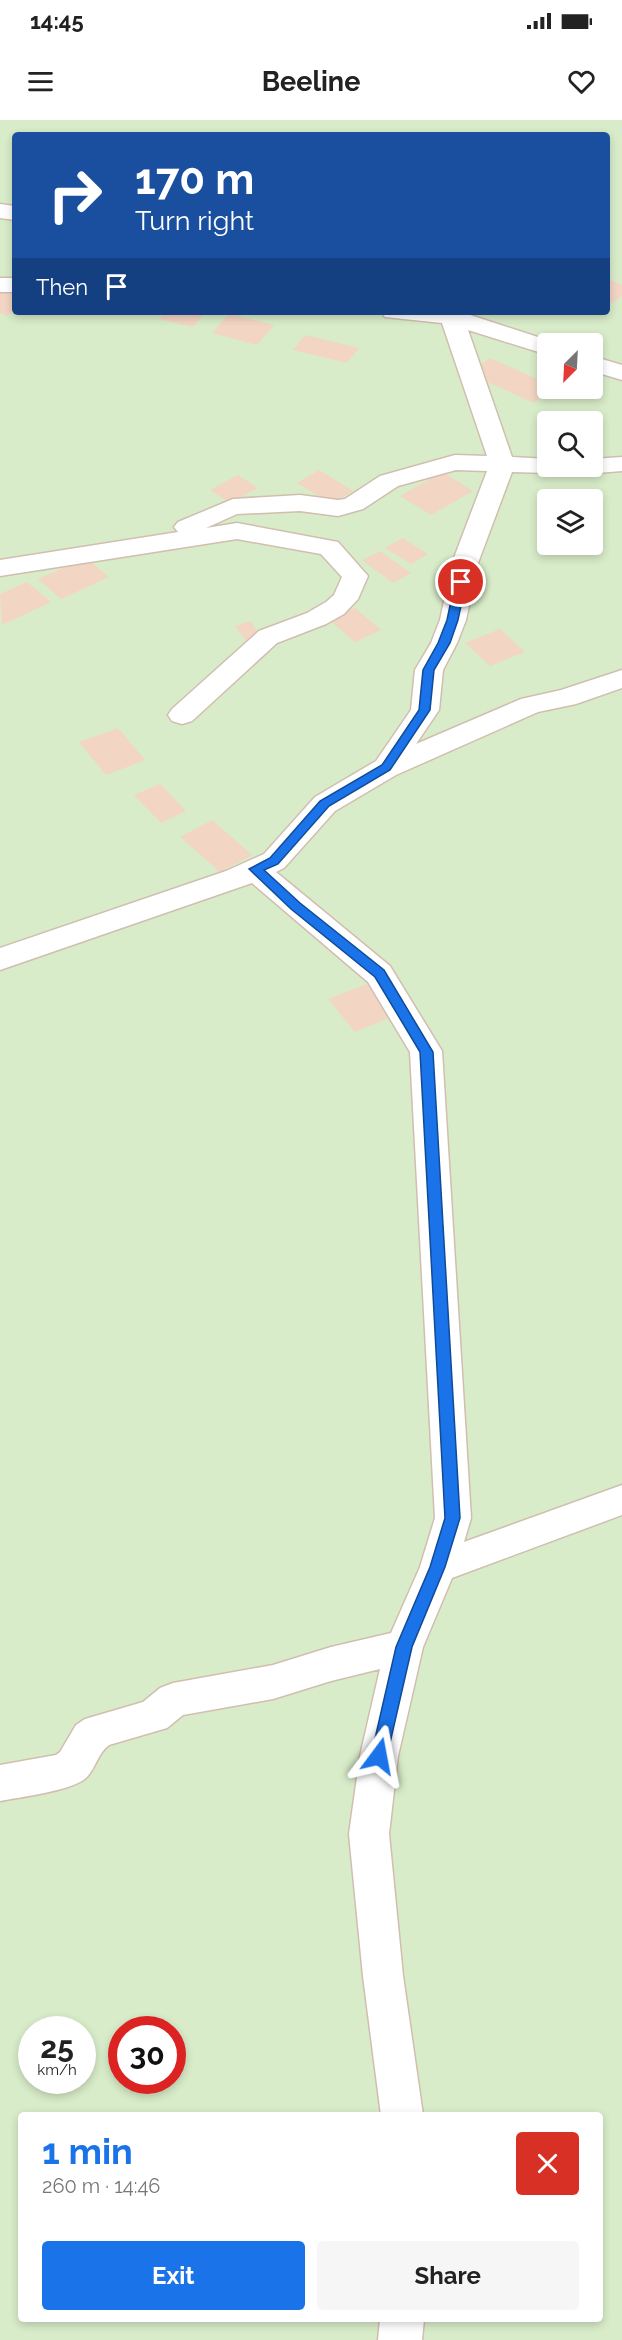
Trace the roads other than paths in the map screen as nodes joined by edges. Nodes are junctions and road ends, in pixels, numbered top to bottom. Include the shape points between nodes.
1 (443, 315) edge
2 (446, 315) edge
3 (537, 344) edge
4 (603, 367) edge
5 (622, 373) edge
6 (622, 464) edge
7 (502, 465) junction
8 (537, 466) edge
9 (603, 466) edge
10 (141, 546) junction
11 (0, 568) edge
12 (622, 679) edge
13 (182, 715) dead end
14 (386, 768) junction
15 (255, 869) junction
16 (0, 958) edge
17 (622, 1500) edge
18 (438, 1567) junction
19 (404, 1647) junction
20 (0, 1783) edge
21 (402, 2112) edge
22 (402, 2322) edge
23 (400, 2340) edge

1 - 7 street
2 - 3 street
4 - 5 street
6 - 9 street
7 - 8 street
7 - 10 street via 455,462 389,481 354,504 338,508 300,503 233,507
7 - 14 street via 465,563 453,620 429,670 425,710
10 - 11 street
10 - 13 street via 237,531 329,548 355,576 344,600 323,616 268,637
12 - 14 street via 531,705
14 - 15 street via 325,804 274,861
15 - 16 street
15 - 18 street via 379,974 426,1052 453,1518
17 - 18 street
18 - 19 street
19 - 20 street via 273,1683 173,1700 154,1716 99,1731 90,1737 68,1768
19 - 21 street via 379,1756 369,1834
22 - 23 street

